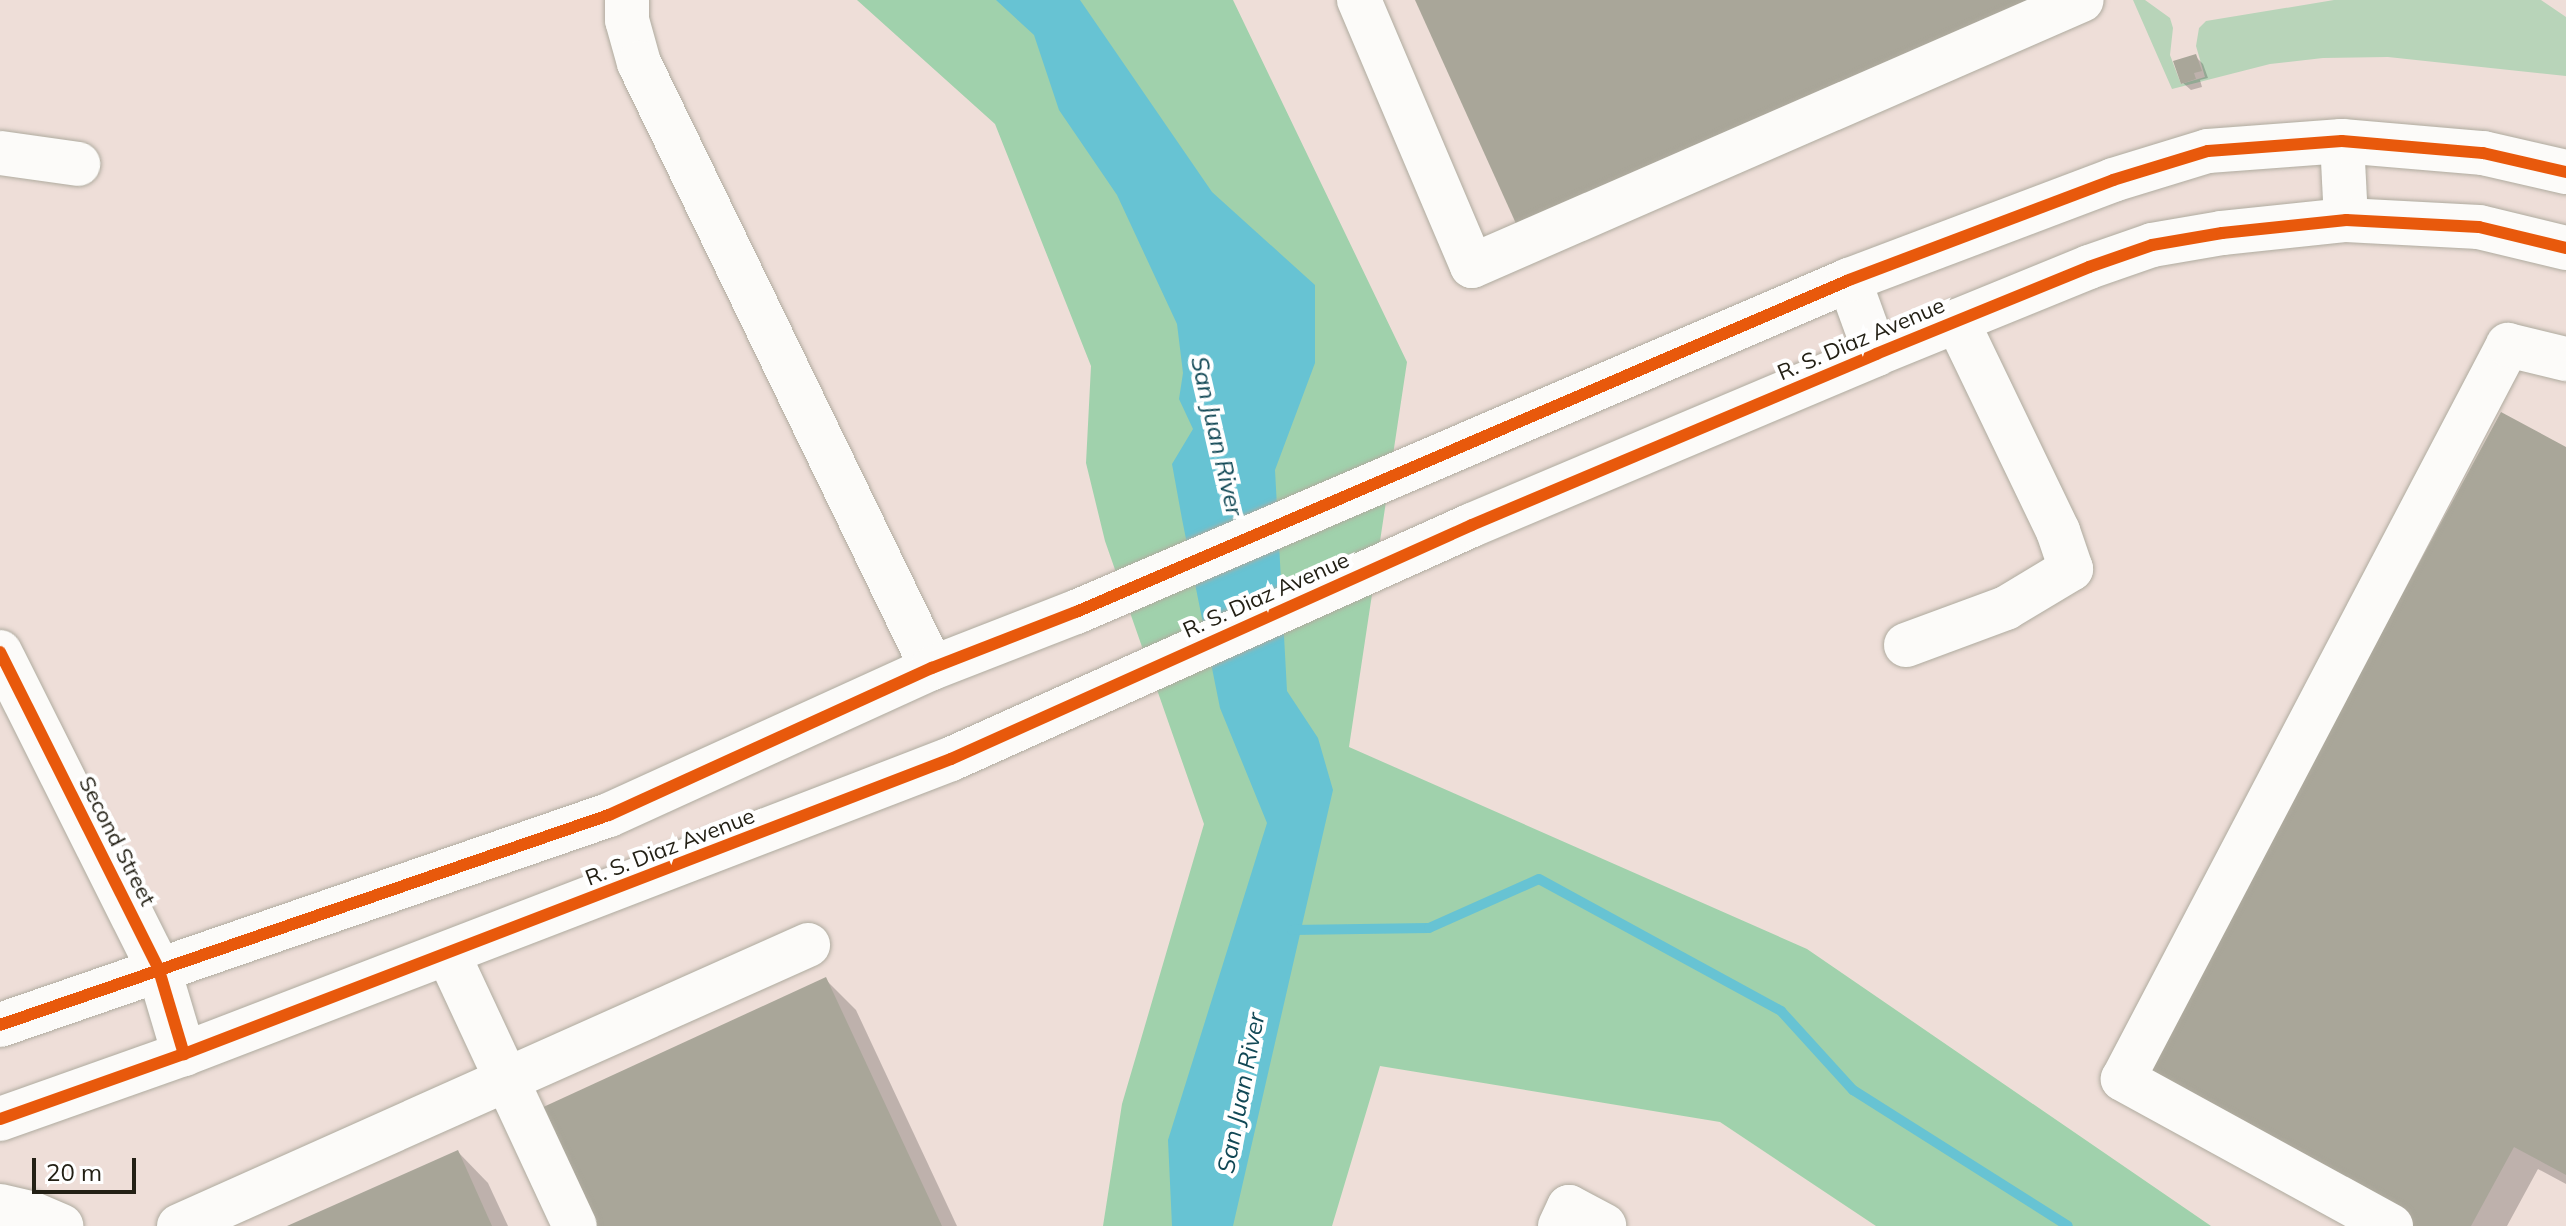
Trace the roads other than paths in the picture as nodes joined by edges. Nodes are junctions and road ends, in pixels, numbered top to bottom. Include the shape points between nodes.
1 (627, 0) edge
2 (1359, 0) edge
3 (2082, 0) edge
4 (2342, 141) junction
5 (0, 153) edge
6 (78, 164) dead end
7 (2566, 172) edge
8 (2346, 220) junction
9 (2566, 248) edge
10 (1849, 280) junction
11 (1957, 321) junction
12 (1876, 354) junction
13 (2566, 359) edge
14 (1906, 645) dead end
15 (0, 652) edge
16 (932, 668) junction
17 (808, 945) dead end
18 (448, 954) junction
19 (158, 967) junction
20 (0, 1025) edge
21 (184, 1054) junction
22 (507, 1081) junction
23 (0, 1119) edge
24 (0, 1206) edge
25 (61, 1226) edge
26 (179, 1226) edge
27 (575, 1226) edge
28 (1560, 1226) edge
29 (1604, 1226) edge
30 (2391, 1226) edge

1 - 16 street via 639,63
2 - 3 street via 1472,266
4 - 7 street via 2483,153
4 - 8 street
4 - 10 street via 2208,151 2113,180
5 - 6 street
8 - 9 street, R. S. Diaz Avenue via 2479,227
8 - 11 street, R. S. Diaz Avenue via 2152,245
10 - 12 street
10 - 16 street via 1076,612
11 - 12 street, R. S. Diaz Avenue
11 - 14 street via 2058,531 2071,569 2006,608
12 - 18 street, R. S. Diaz Avenue via 1472,525 951,759
13 - 30 street via 2508,345 2123,1079
15 - 19 street, Second Street
16 - 19 street via 609,815
17 - 22 street
18 - 21 street, R. S. Diaz Avenue
18 - 22 street
19 - 20 street
19 - 21 street, Second Street
21 - 23 street, R. S. Diaz Avenue
22 - 26 street
22 - 27 street
24 - 25 street
28 - 29 street via 1569,1207

